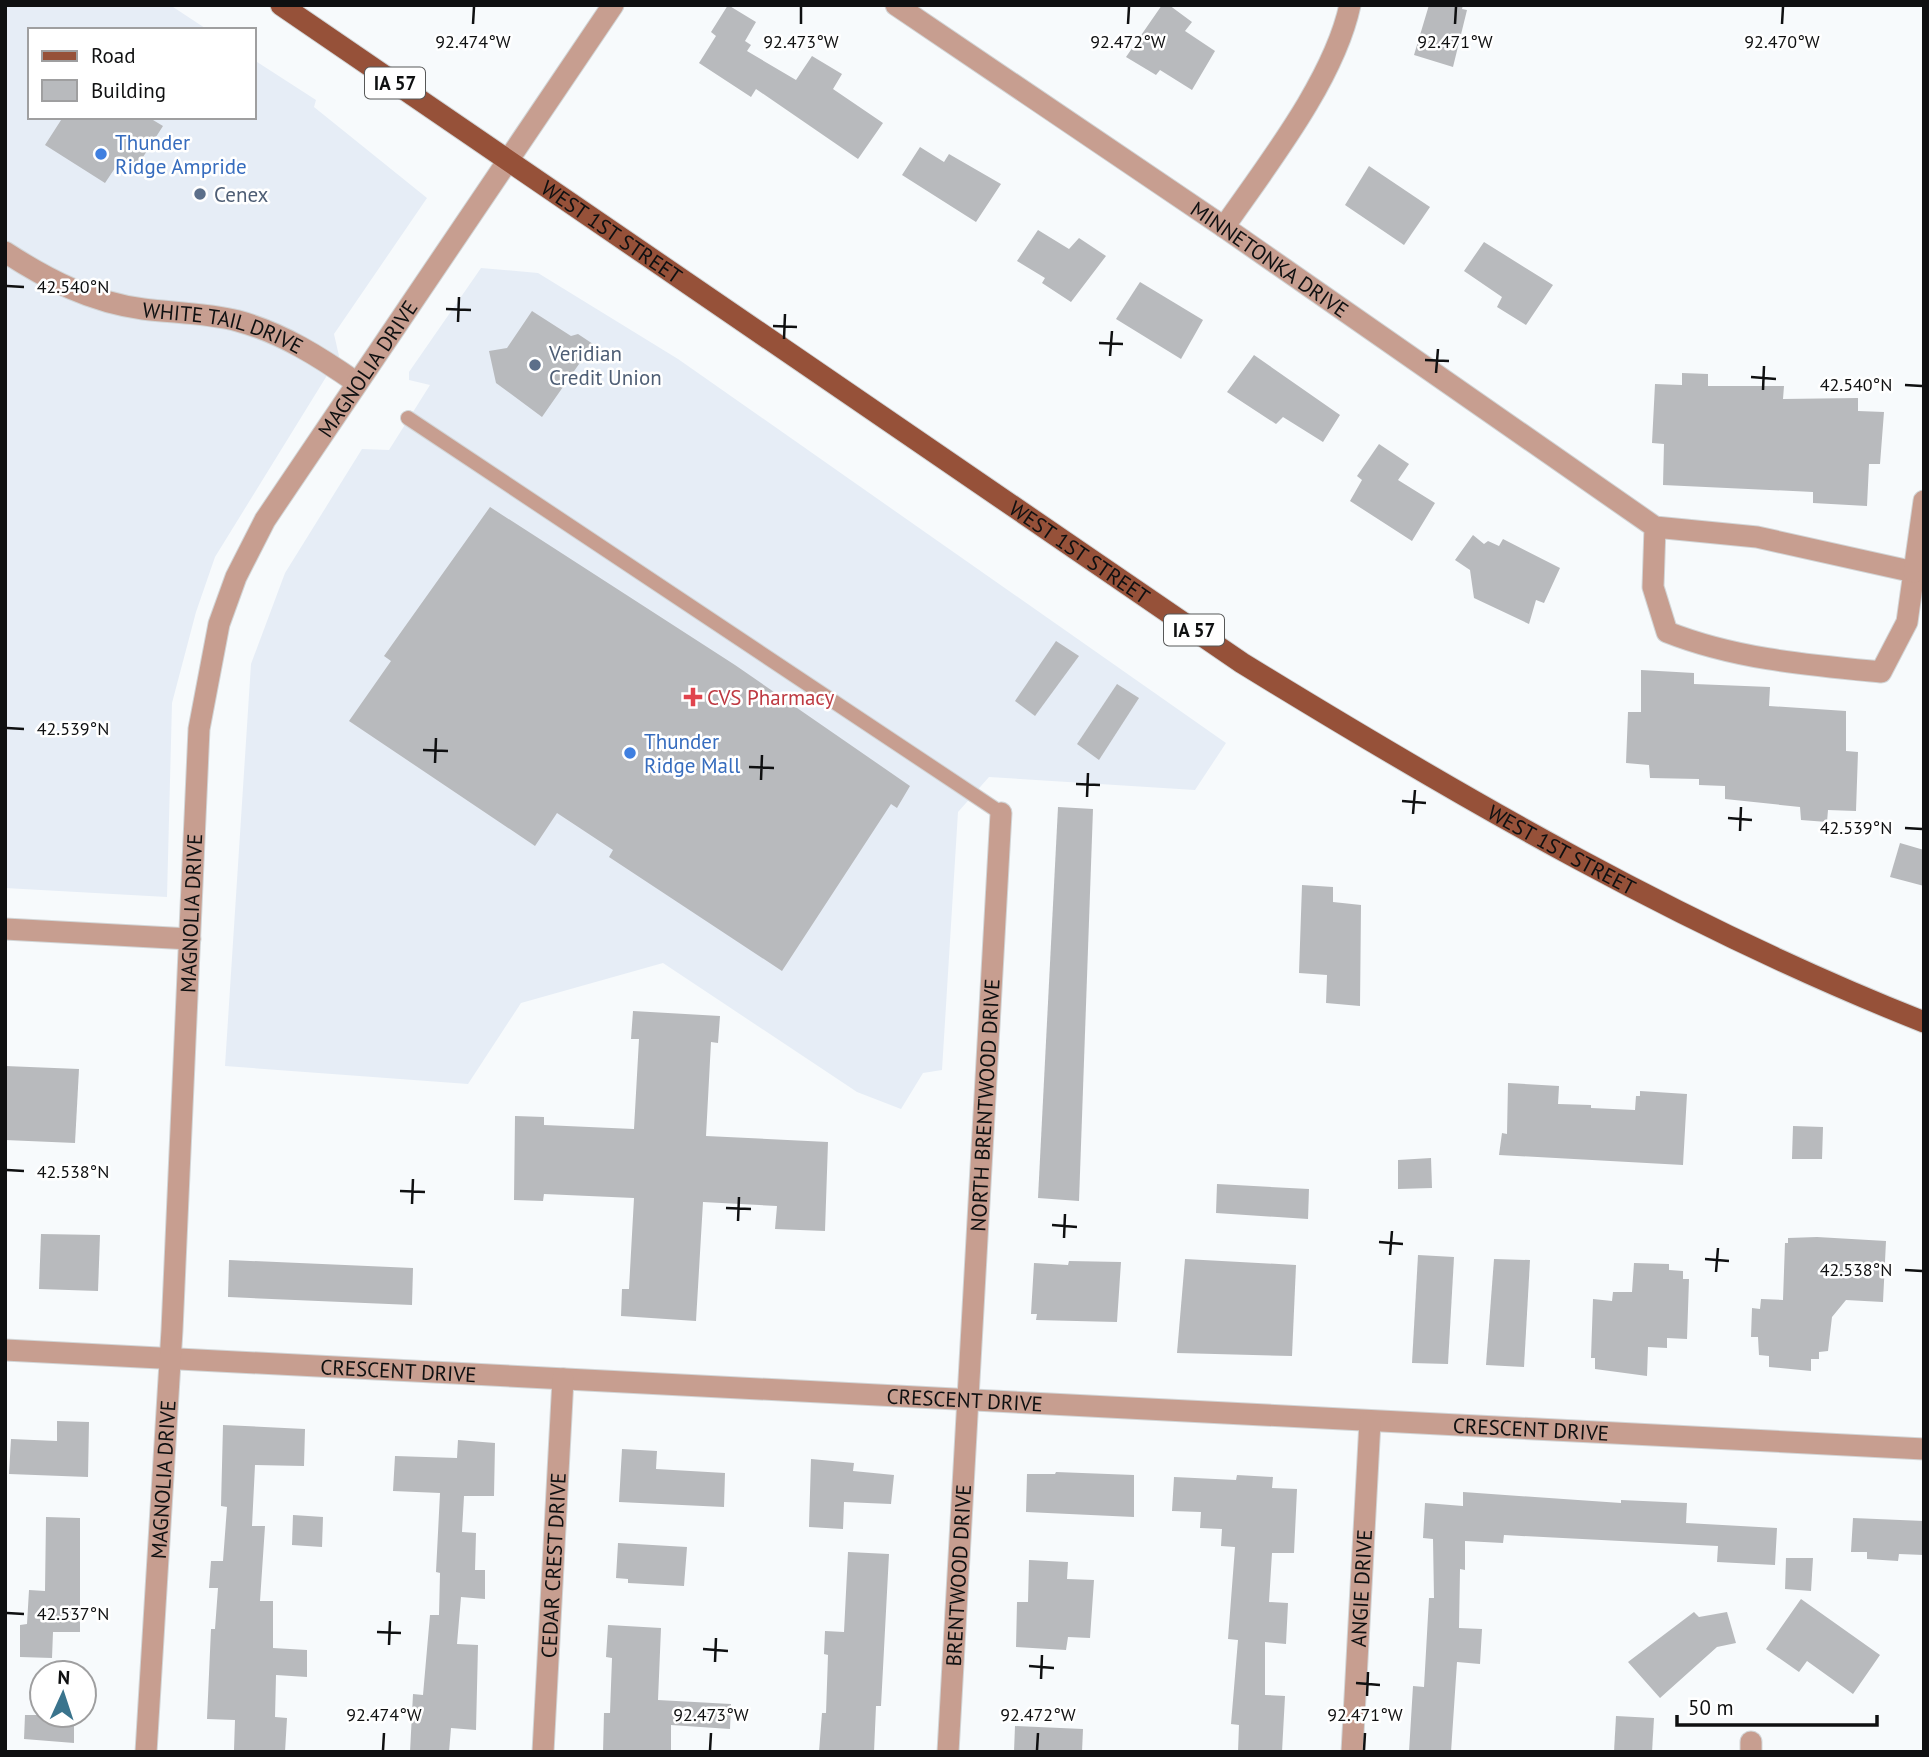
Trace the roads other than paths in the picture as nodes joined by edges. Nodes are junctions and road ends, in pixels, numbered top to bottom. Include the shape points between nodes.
1 (281, 5) edge
2 (613, 5) edge
3 (896, 5) edge
4 (1350, 5) edge
5 (510, 160) junction
6 (1224, 227) junction
7 (5, 252) edge
8 (356, 383) junction
9 (408, 418) dead end
10 (1924, 501) edge
11 (1648, 521) junction
12 (1914, 572) junction
13 (1001, 813) joint
14 (5, 929) edge
15 (190, 939) junction
16 (1924, 1022) edge
17 (5, 1350) edge
18 (170, 1358) junction
19 (563, 1379) junction
20 (968, 1399) junction
21 (1370, 1422) junction
22 (1924, 1449) edge
23 (146, 1752) edge
24 (543, 1752) edge
25 (948, 1752) edge
26 (1352, 1752) edge

1 - 5 main road, WEST 1ST STREET / IA 57
2 - 5 street, MAGNOLIA DRIVE
3 - 6 street, MINNETONKA DRIVE
4 - 6 street via 1304,107
5 - 8 street, MAGNOLIA DRIVE
5 - 16 main road, WEST 1ST STREET / IA 57 via 1242,663 1375,745 1613,879 1810,976
6 - 11 street, MINNETONKA DRIVE
7 - 8 street, WHITE TAIL DRIVE via 67,289 104,301 205,315 273,333
8 - 15 street, MAGNOLIA DRIVE via 265,520 236,576 219,624 199,729
9 - 13 lane
10 - 12 street
11 - 12 street via 1757,537
11 - 12 street via 1653,587 1667,632 1706,647 1784,662 1881,673 1907,622
13 - 20 street, NORTH BRENTWOOD DRIVE
14 - 15 street
15 - 18 street, MAGNOLIA DRIVE
17 - 18 street, CRESCENT DRIVE
18 - 19 street, CRESCENT DRIVE
18 - 23 street, MAGNOLIA DRIVE
19 - 20 street, CRESCENT DRIVE
19 - 24 street, CEDAR CREST DRIVE
20 - 21 street, CRESCENT DRIVE
20 - 25 street, BRENTWOOD DRIVE
21 - 22 street, CRESCENT DRIVE
21 - 26 street, ANGIE DRIVE

